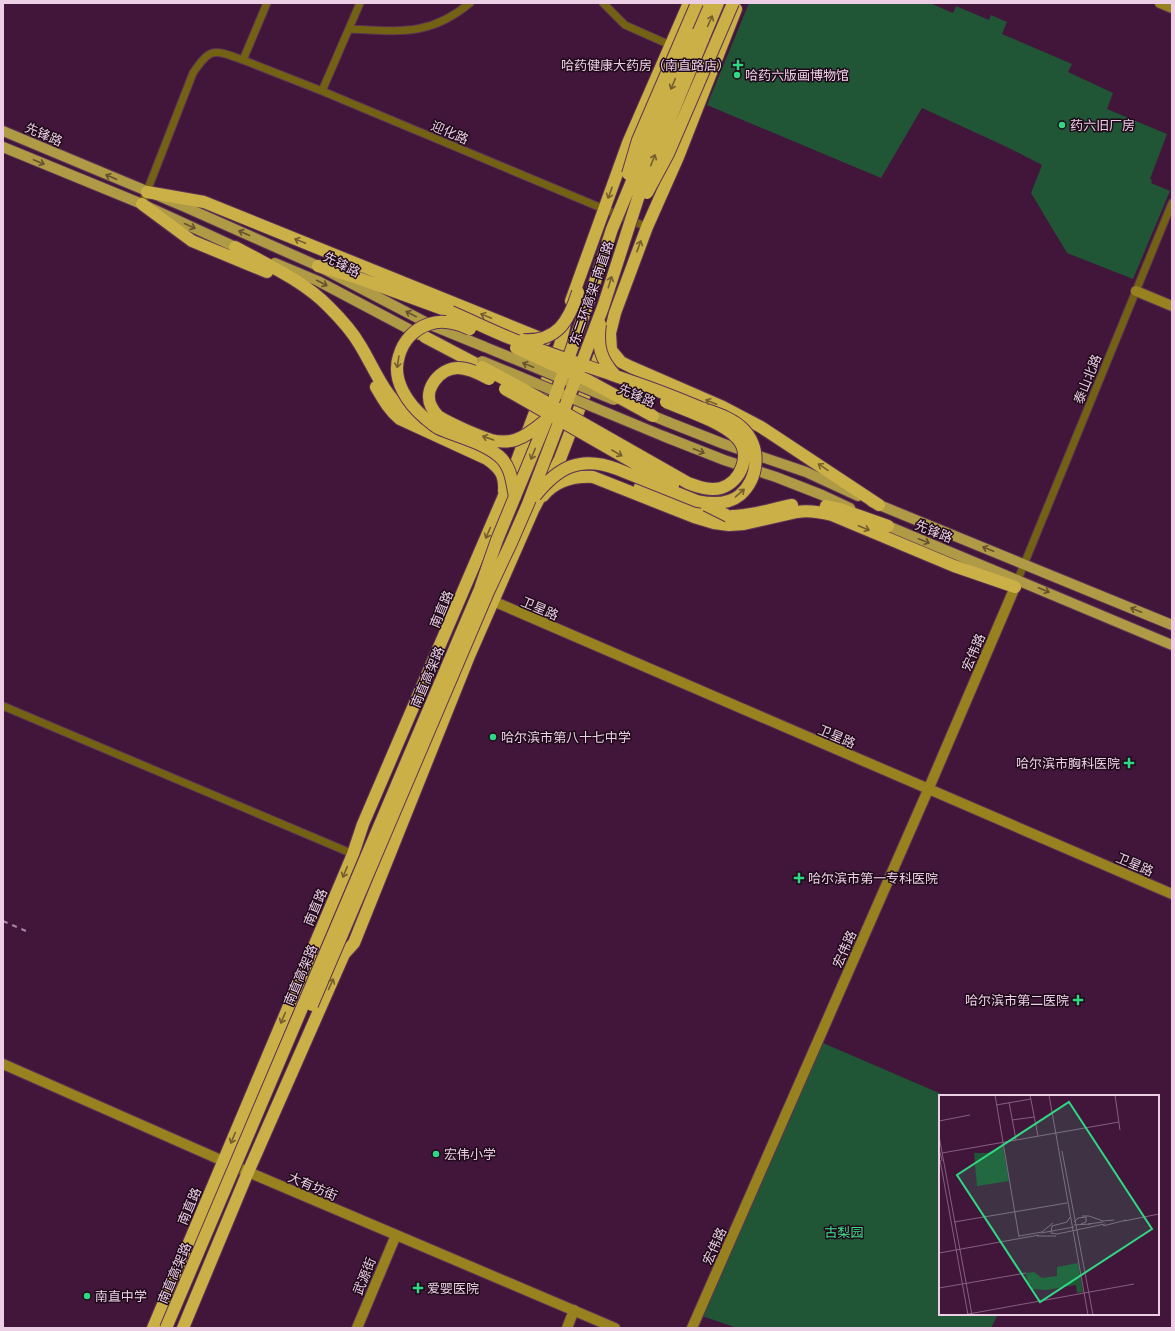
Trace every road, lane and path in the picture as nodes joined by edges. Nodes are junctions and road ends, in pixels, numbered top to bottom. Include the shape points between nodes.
1 (267, 3) edge
2 (360, 3) edge
3 (470, 3) edge
4 (603, 3) edge
5 (689, 3) edge
6 (697, 3) edge
7 (706, 3) edge
8 (718, 3) edge
9 (733, 3) edge
10 (739, 3) edge
11 (1160, 3) edge
12 (1172, 8) edge
13 (349, 30) junction
14 (670, 45) junction
15 (244, 60) junction
16 (322, 91) junction
17 (3, 131) edge
18 (3, 147) edge
19 (147, 192) junction
20 (1172, 203) edge
21 (142, 204) junction
22 (603, 214) junction
23 (646, 227) junction
24 (612, 229) junction
25 (626, 231) junction
26 (235, 247) junction
27 (318, 266) junction
28 (1137, 288) junction
29 (314, 293) junction
30 (575, 295) junction
31 (1172, 300) edge
32 (1172, 306) edge
33 (603, 307) junction
34 (330, 308) junction
35 (522, 331) junction
36 (425, 337) joint
37 (513, 339) junction
38 (560, 345) junction
39 (611, 350) junction
40 (599, 357) junction
41 (482, 364) junction
42 (653, 416) junction
43 (547, 419) junction
44 (436, 427) junction
45 (572, 466) junction
46 (509, 498) junction
47 (879, 505) junction
48 (531, 507) junction
49 (728, 516) junction
50 (888, 526) junction
51 (497, 540) junction
52 (511, 543) junction
53 (1024, 564) junction
54 (1016, 583) junction
55 (487, 594) junction
56 (1172, 625) edge
57 (1172, 645) edge
58 (3, 706) edge
59 (928, 790) junction
60 (363, 824) junction
61 (352, 854) junction
62 (1172, 894) edge
63 (354, 943) junction
64 (3, 1064) edge
65 (223, 1161) junction
66 (248, 1172) junction
67 (396, 1235) junction
68 (574, 1310) junction
69 (153, 1328) edge
70 (166, 1328) edge
71 (175, 1328) edge
72 (183, 1328) edge
73 (357, 1328) edge
74 (567, 1328) edge
75 (615, 1328) edge
76 (692, 1328) edge

1 - 15 street
2 - 13 street
3 - 13 street via 458,13 424,29
4 - 14 street via 625,25
5 - 14 highway
6 - 24 highway, bridge via 638,140
7 -> 24 highway, 东二环高架-南直路, bridge
25 -> 8 highway, 东二环高架-南直路, bridge
9 - 25 highway, bridge via 668,154
10 - 23 highway via 678,157
11 - 12 main road
13 - 16 street
14 -> 22 highway via 628,143
15 - 16 street, 迎化路
15 - 19 street, 迎化路 via 215,52 202,60 193,73
16 - 22 street, 迎化路
19 -> 17 main road, 先锋路
18 -> 21 main road, 先锋路
19 - 21 street, 迎化路
27 -> 19 main road, 先锋路
35 -> 19 highway via 204,202
20 - 28 street, 泰山北路
21 -> 26 main road, 先锋路
21 - 29 highway via 192,241
22 - 23 street, 迎化路
22 - 30 highway via 593,250
39 -> 23 highway via 610,333 615,313
24 - 43 highway, 东二环高架-南直路, bridge
33 -> 25 highway, 东二环高架-南直路, bridge
26 - 29 highway
26 -> 36 main road, 先锋路 via 318,281
27 - 37 highway, bridge via 451,312
42 -> 27 main road, 先锋路, bridge via 431,324
28 - 31 main road
28 - 32 main road
28 - 53 street, 泰山北路
29 - 34 highway
30 - 35 highway via 561,319 548,330 540,333
30 - 37 highway, bridge via 573,309 555,332 539,340
30 - 38 highway
33 - 41 highway, bridge via 598,338 601,354 619,380 723,427 739,439 743,446 744,462 736,479 730,484 721,488 704,489 688,483
33 - 48 highway, 东二环高架-南直路, bridge
34 - 44 highway, bridge via 359,343 395,402 404,411
34 - 46 highway via 386,405 394,414 497,466
35 - 38 highway
36 - 41 highway
45 -> 37 highway, bridge via 593,462 605,465 709,504 730,501 739,495 753,476 756,456 750,438 743,429 721,416
38 - 40 highway
38 - 46 highway
39 - 40 highway
47 -> 39 highway via 766,430 723,407 630,367 621,362
40 - 48 highway via 560,459
41 -> 50 main road, 先锋路, bridge via 724,460 822,495
42 -> 44 highway, bridge via 590,381 459,324 444,321 430,323 409,336 397,361 396,374 403,393 411,404
42 - 47 main road, 先锋路, bridge via 806,472
43 -> 46 highway, 东二环高架-南直路, bridge
43 -> 49 highway, bridge via 531,432 515,440 492,440 438,416 431,406 430,390 436,379 446,370 464,368
44 - 46 highway, bridge via 498,455 508,467
45 - 48 highway, bridge via 563,469 544,484
45 - 49 highway, bridge via 606,474 708,513
46 - 48 street
46 - 51 highway, 东二环高架-南直路, bridge
46 -> 60 highway, 南直路
53 -> 47 main road, 先锋路
48 - 52 highway, 东二环高架-南直路, bridge
48 -> 54 highway via 556,485 580,476 593,477 714,523 744,524 797,512 823,512 954,566
48 - 55 highway
49 - 50 highway via 814,503
50 -> 54 main road, 先锋路
51 - 55 highway, 东二环高架-南直路, bridge
51 - 60 highway, bridge via 472,586 376,808
52 - 55 highway, 东二环高架-南直路, bridge
52 - 63 highway, bridge via 504,571 354,928
53 - 54 street, 泰山北路
56 -> 53 main road, 先锋路
54 -> 57 main road, 先锋路
54 - 59 main road, 宏伟路
55 - 59 main road, 卫星路
55 - 63 highway via 466,664
55 - 70 highway, 南直高架路, bridge
55 - 71 highway, 南直高架路, bridge
58 - 61 street
59 - 62 main road, 卫星路
59 - 76 main road, 宏伟路
60 - 61 highway, 南直路
61 -> 65 highway, 南直路
66 -> 63 highway via 344,954
64 - 65 main road, 大有坊街
65 - 66 main road, 大有坊街
65 - 69 highway, 南直路
66 - 67 main road, 大有坊街
66 - 72 highway
67 - 68 main road, 大有坊街
67 - 73 main road, 武源街
68 - 74 main road
68 - 75 main road, 大有坊街

